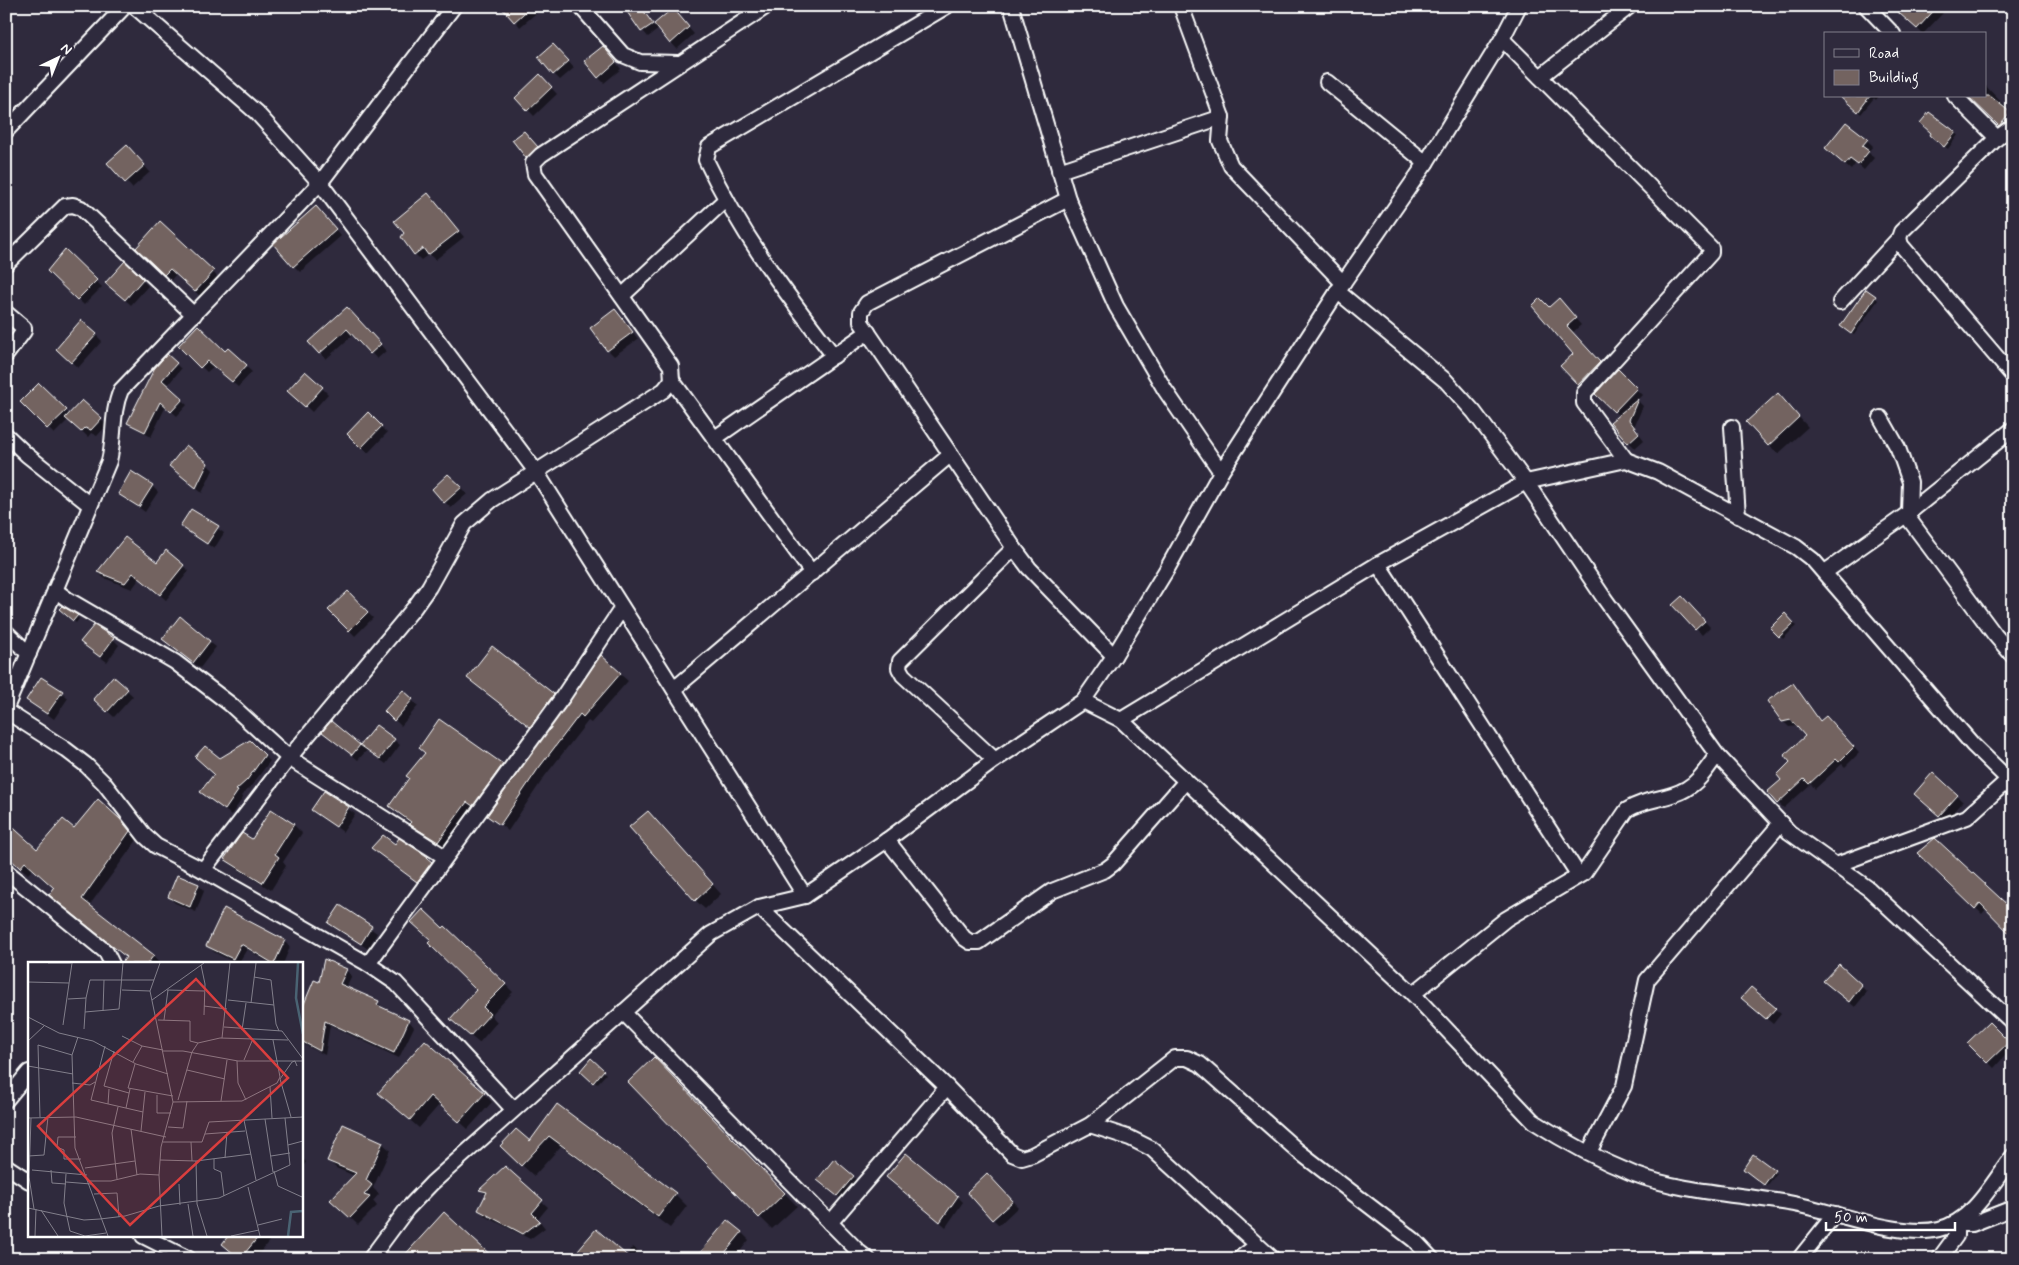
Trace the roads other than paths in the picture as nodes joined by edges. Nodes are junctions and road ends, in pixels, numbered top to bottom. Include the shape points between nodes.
1 (126, 6) edge
2 (134, 6) edge
3 (454, 6) edge
4 (580, 6) edge
5 (767, 6) edge
6 (947, 6) edge
7 (1010, 6) edge
8 (1181, 6) edge
9 (1519, 6) edge
10 (1630, 6) edge
11 (1866, 6) edge
12 (1891, 32) edge
13 (1502, 39) junction
14 (678, 63) junction
15 (1540, 77) junction
16 (1327, 82) dead end
17 (1957, 98) edge
18 (1222, 117) junction
19 (2013, 126) edge
20 (6, 131) edge
21 (1997, 138) junction
22 (1426, 163) junction
23 (1059, 171) junction
24 (320, 183) junction
25 (1068, 199) junction
26 (725, 200) junction
27 (1899, 238) junction
28 (6, 264) edge
29 (1340, 287) junction
30 (622, 296) junction
31 (1840, 302) dead end
32 (6, 314) edge
33 (194, 316) junction
34 (868, 332) junction
35 (6, 355) edge
36 (834, 356) junction
37 (2013, 376) edge
38 (672, 380) junction
39 (1881, 418) dead end
40 (1732, 427) dead end
41 (2013, 429) edge
42 (6, 435) edge
43 (715, 438) junction
44 (950, 455) junction
45 (1626, 460) junction
46 (1221, 472) junction
47 (537, 473) junction
48 (1526, 482) junction
49 (90, 505) junction
50 (1908, 513) junction
51 (1738, 516) junction
52 (1014, 548) junction
53 (1378, 564) junction
54 (1825, 572) junction
55 (812, 573) junction
56 (55, 590) junction
57 (622, 608) junction
58 (6, 632) edge
59 (2012, 652) edge
60 (29, 654) junction
61 (1114, 656) junction
62 (674, 689) junction
63 (1083, 701) junction
64 (6, 709) edge
65 (1121, 720) junction
66 (1717, 755) junction
67 (289, 758) junction
68 (995, 760) junction
69 (1186, 781) junction
70 (2010, 782) edge
71 (1781, 824) junction
72 (887, 840) junction
73 (445, 857) junction
74 (1836, 865) junction
75 (203, 870) junction
76 (6, 871) edge
77 (1580, 874) junction
78 (805, 896) junction
79 (759, 907) junction
80 (111, 962) edge
81 (368, 964) junction
82 (1413, 994) junction
83 (623, 1012) junction
84 (2013, 1023) edge
85 (28, 1073) edge
86 (947, 1088) junction
87 (6, 1100) edge
88 (513, 1109) junction
89 (1090, 1125) junction
90 (1590, 1152) junction
91 (2013, 1156) edge
92 (6, 1166) edge
93 (28, 1180) edge
94 (2013, 1208) edge
95 (1835, 1214) junction
96 (830, 1223) junction
97 (1956, 1224) junction
98 (147, 1238) edge
99 (1257, 1245) junction
100 (860, 1257) edge
101 (189, 1259) edge
102 (370, 1259) edge
103 (1239, 1259) edge
104 (1273, 1259) edge
105 (1432, 1259) edge
106 (1798, 1259) edge
107 (1939, 1259) edge

1 - 20 street
2 - 24 street via 257,113
3 - 24 street
4 - 14 street via 622,55 640,62
5 - 14 street
6 - 26 street via 709,147 706,160
7 - 23 street
8 - 18 street
9 - 13 street
10 - 15 street
11 - 12 street
13 - 15 street
13 - 22 street
14 - 30 street via 541,155 534,163 535,174
15 - 45 street via 1711,248 1711,253 1584,393 1584,403
16 - 22 street
17 - 21 street
18 - 23 street
18 - 29 street via 1220,141 1231,166
19 - 21 street
21 - 27 street via 1901,232
22 - 29 street
23 - 25 street
24 - 33 street
24 - 47 street
25 - 34 street via 868,303 861,312 861,322
25 - 46 street via 1116,306 1165,390
26 - 30 street
26 - 36 street via 772,275
27 - 31 street
27 - 37 street via 1901,245
28 - 33 street via 66,206 74,205 81,208
29 - 46 street
29 - 48 street via 1446,381 1474,412
30 - 38 street via 671,366
32 - 35 street via 24,328
33 - 49 street via 120,390 115,403 114,443
34 - 36 street
34 - 44 street
36 - 43 street
38 - 43 street
38 - 47 street via 664,390
39 - 50 street via 1898,448 1910,482
40 - 51 street
41 - 50 street
42 - 49 street
43 - 55 street
44 - 52 street
44 - 55 street
45 - 48 street
45 - 51 street via 1658,472
46 - 61 street
47 - 57 street
47 - 67 street via 492,500 464,524 414,608
48 - 53 street
48 - 66 street via 1604,598
49 - 56 street
50 - 54 street
50 - 59 street
51 - 54 street via 1796,548
52 - 61 street via 1029,568
52 - 68 street via 900,660 899,668 903,676
53 - 65 street
53 - 77 street
54 - 70 street via 1973,745
55 - 62 street
56 - 60 street
56 - 67 street via 176,662 230,704
57 - 62 street
57 - 73 street via 562,698
58 - 60 street
60 - 64 street
61 - 63 street
62 - 78 street
63 - 65 street
63 - 68 street
64 - 75 street via 86,766 156,846
65 - 69 street
66 - 71 street
66 - 77 street via 1698,781 1684,790 1627,810 1584,873
67 - 73 street
67 - 75 street
68 - 72 street
69 - 72 street via 1113,864 1052,891 978,942 964,938
69 - 82 street
70 - 74 street via 1967,818
71 - 74 street
71 - 90 street via 1648,980 1624,1086
72 - 78 street
73 - 81 street
74 - 84 street via 1869,889
75 - 81 street
76 - 80 street via 106,952
77 - 82 street via 1506,919
78 - 79 street
79 - 83 street via 711,934
79 - 86 street
81 - 88 street via 396,983
82 - 90 street via 1533,1121
83 - 88 street
83 - 96 street
85 - 87 street
86 - 89 street via 1012,1154 1022,1158
86 - 96 street
88 - 102 street via 407,1209
89 - 99 street via 1152,1149
89 - 105 street via 1175,1058 1187,1058 1200,1064 1298,1151 1414,1240
90 - 95 street via 1635,1174 1679,1186 1796,1204
91 - 97 street via 1969,1214
92 - 93 street
94 - 97 street via 1972,1224
95 - 97 street via 1911,1231 1938,1230
95 - 106 street
96 - 100 street
97 - 107 street via 1956,1236
98 - 101 street
99 - 103 street
99 - 104 street

